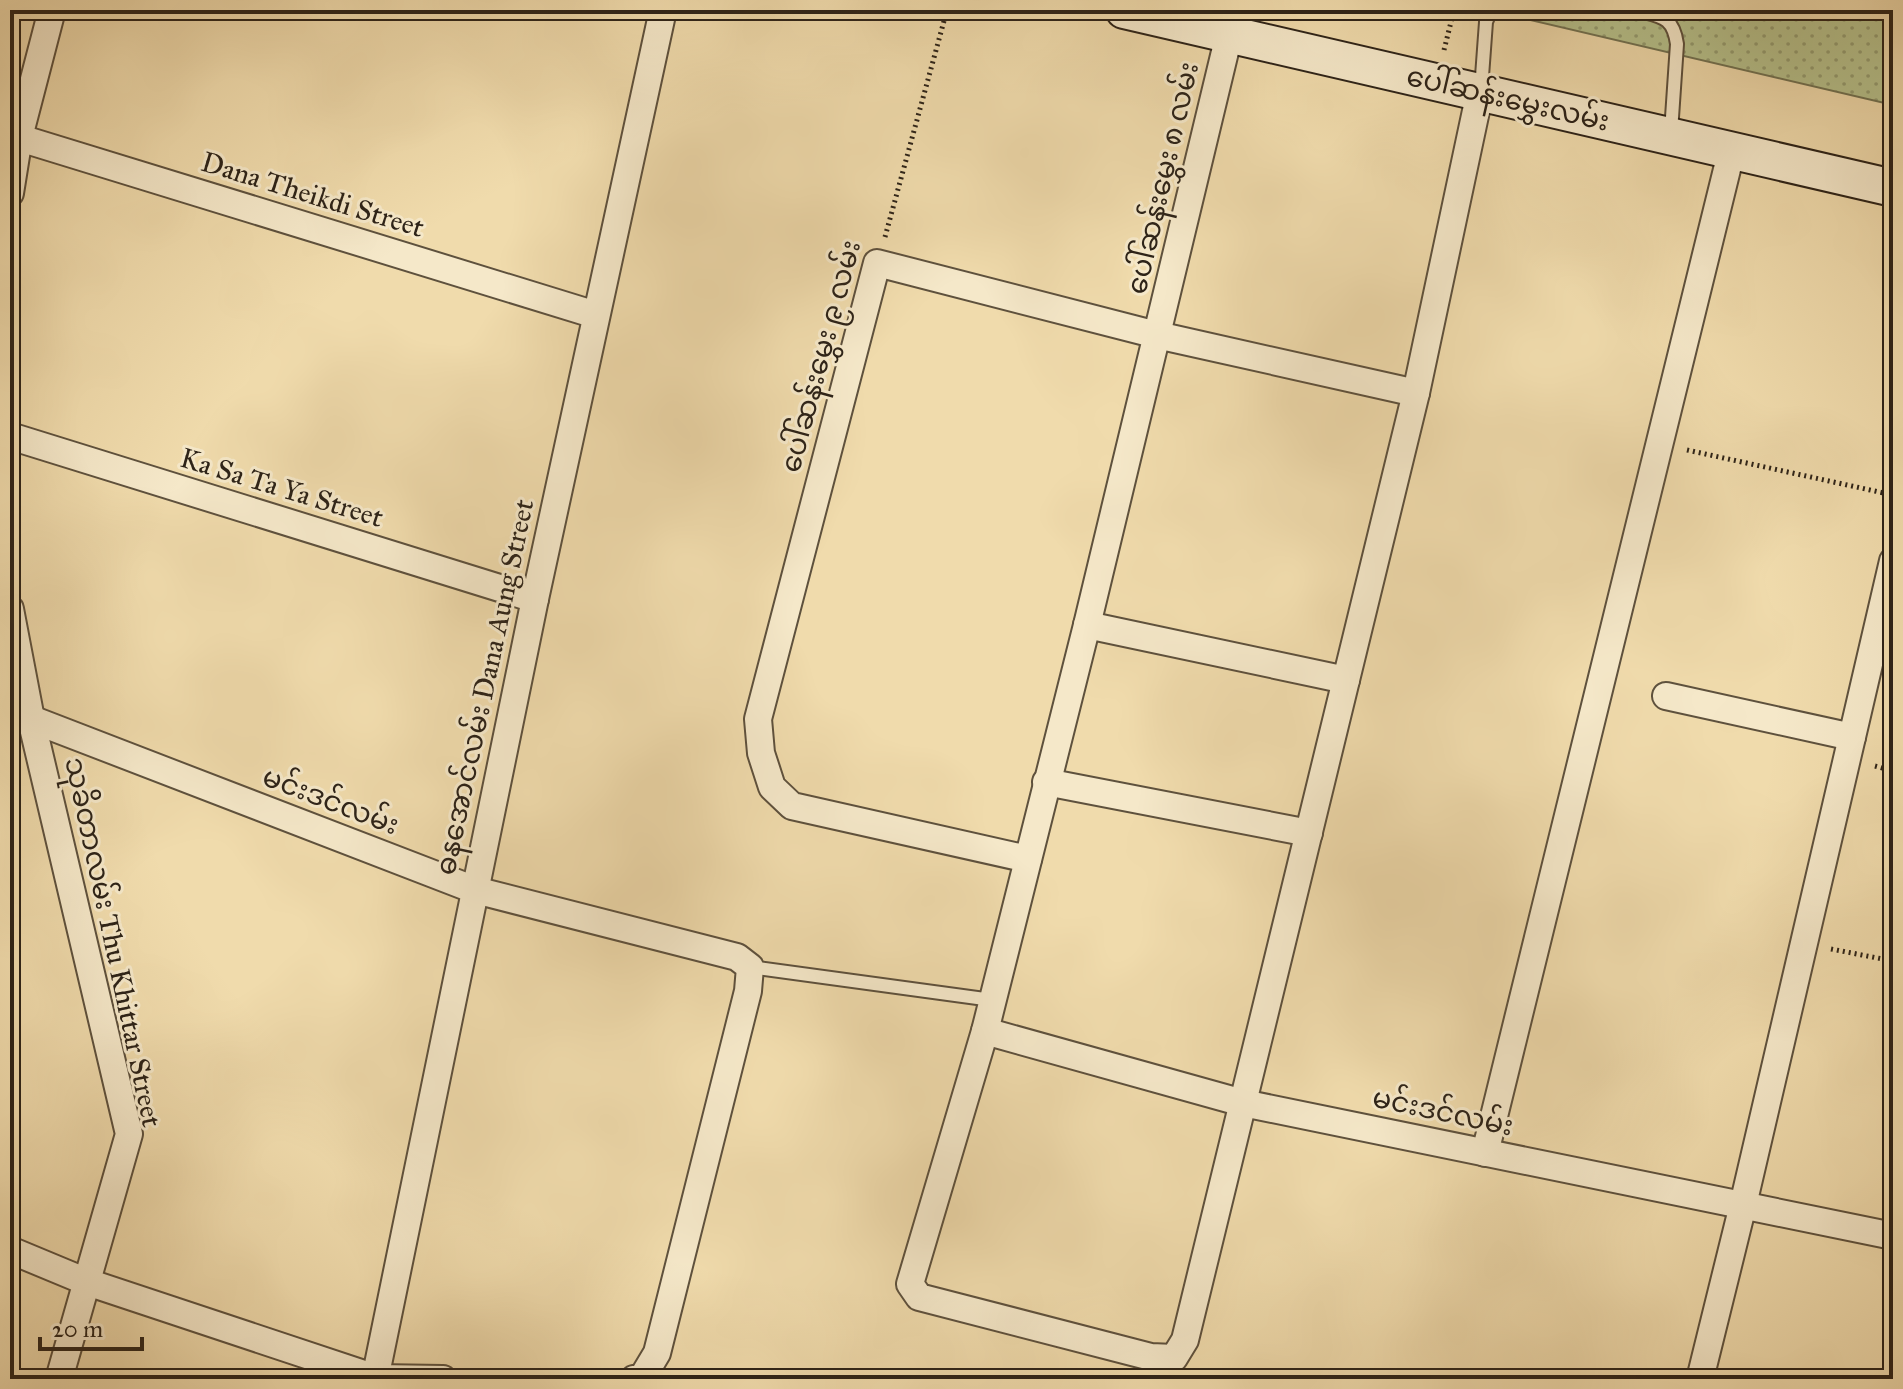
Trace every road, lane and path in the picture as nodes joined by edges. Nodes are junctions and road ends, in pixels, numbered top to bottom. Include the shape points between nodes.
1 (52, 10) edge
2 (663, 10) edge
3 (947, 10) edge
4 (1124, 10) edge
5 (1491, 10) edge
6 (1637, 10) edge
7 (1229, 35) junction
8 (1480, 92) junction
9 (1671, 135) junction
10 (14, 136) edge
11 (1732, 149) junction
12 (1893, 188) edge
13 (10, 193) edge
14 (877, 263) junction
15 (596, 315) junction
16 (1157, 335) junction
17 (1416, 393) junction
18 (10, 436) edge
19 (1660, 444) junction
20 (1893, 495) edge
21 (1893, 561) edge
22 (535, 599) junction
23 (10, 609) edge
24 (1087, 625) junction
25 (1346, 680) junction
26 (1666, 696) dead end
27 (31, 719) junction
28 (1852, 737) junction
29 (1046, 782) junction
30 (1309, 833) junction
31 (1028, 859) junction
32 (475, 890) junction
33 (1804, 943) junction
34 (1893, 961) edge
35 (750, 967) junction
36 (992, 1000) junction
37 (985, 1031) junction
38 (1243, 1103) junction
39 (1485, 1153) junction
40 (1743, 1205) junction
41 (1893, 1236) edge
42 (10, 1250) edge
43 (87, 1282) junction
44 (59, 1379) edge
45 (375, 1379) edge
46 (443, 1379) edge
47 (634, 1379) edge
48 (1700, 1379) edge

1 - 10 street
2 - 15 street, ဓနအောင်လမ်း Dana Aung Street
3 - 14 path, ပေါ်ဆန်းမွှေး ၉ လမ်း
4 - 7 main road, ပေါ်ဆန်းမွှေးလမ်း
5 - 8 lane
6 - 9 lane via 1666,18 1675,31
7 - 8 main road, ပေါ်ဆန်းမွှေးလမ်း
7 - 16 street, ပေါ်ဆန်းမွှေး ၈ လမ်း
8 - 9 main road, ပေါ်ဆန်းမွှေးလမ်း
8 - 17 street
9 - 11 main road, ပေါ်ဆန်းမွှေးလမ်း
10 - 13 street
10 - 15 street, Dana Theikdi Street
11 - 12 main road, ပေါ်ဆန်းမွှေးလမ်း
11 - 19 street
14 - 16 street
14 - 31 street, ပေါ်ဆန်းမွှေး ၉ လမ်း via 758,719 761,753 772,787 792,806
15 - 22 street, ဓနအောင်လမ်း Dana Aung Street
16 - 17 street
16 - 24 street, ပေါ်ဆန်းမွှေး ၈ လမ်း
17 - 25 street
18 - 22 street, Ka Sa Ta Ya Street
19 - 20 path
19 - 39 street
21 - 28 street
22 - 32 street, ဓနအောင်လမ်း Dana Aung Street
23 - 27 street, သုခိတာလမ်း Thu Khittar Street
24 - 25 street
24 - 29 street, ပေါ်ဆန်းမွှေး ၈ လမ်း
25 - 30 street
26 - 28 street
27 - 32 street, မင်းဒင်လမ်း
27 - 43 street, သုခိတာလမ်း Thu Khittar Street via 129,1134
28 - 33 street
29 - 30 street
29 - 31 street, ပေါ်ဆန်းမွှေး ၈ လမ်း
30 - 38 street
31 - 36 street, ပေါ်ဆန်းမွှေး ၈ လမ်း
32 - 35 street, မင်းဒင်လမ်း via 737,957
32 - 45 street, ဓနအောင်လမ်း Dana Aung Street
33 - 34 path
33 - 40 street
35 - 36 lane
35 - 47 street via 657,1353 642,1378
36 - 37 street, ပေါ်ဆန်းမွှေး ၈ လမ်း
37 - 38 street, မင်းဒင်လမ်း
37 - 38 street, ပေါ်ဆန်းမွှေး ၈ လမ်း via 915,1262 910,1284 919,1297 1151,1357 1174,1358 1185,1340
38 - 39 street, မင်းဒင်လမ်း
39 - 40 street, မင်းဒင်လမ်း
40 - 41 street, မင်းဒင်လမ်း
40 - 48 street
42 - 43 street
43 - 44 street, သုခိတာလမ်း Thu Khittar Street
43 - 45 street
45 - 46 street

